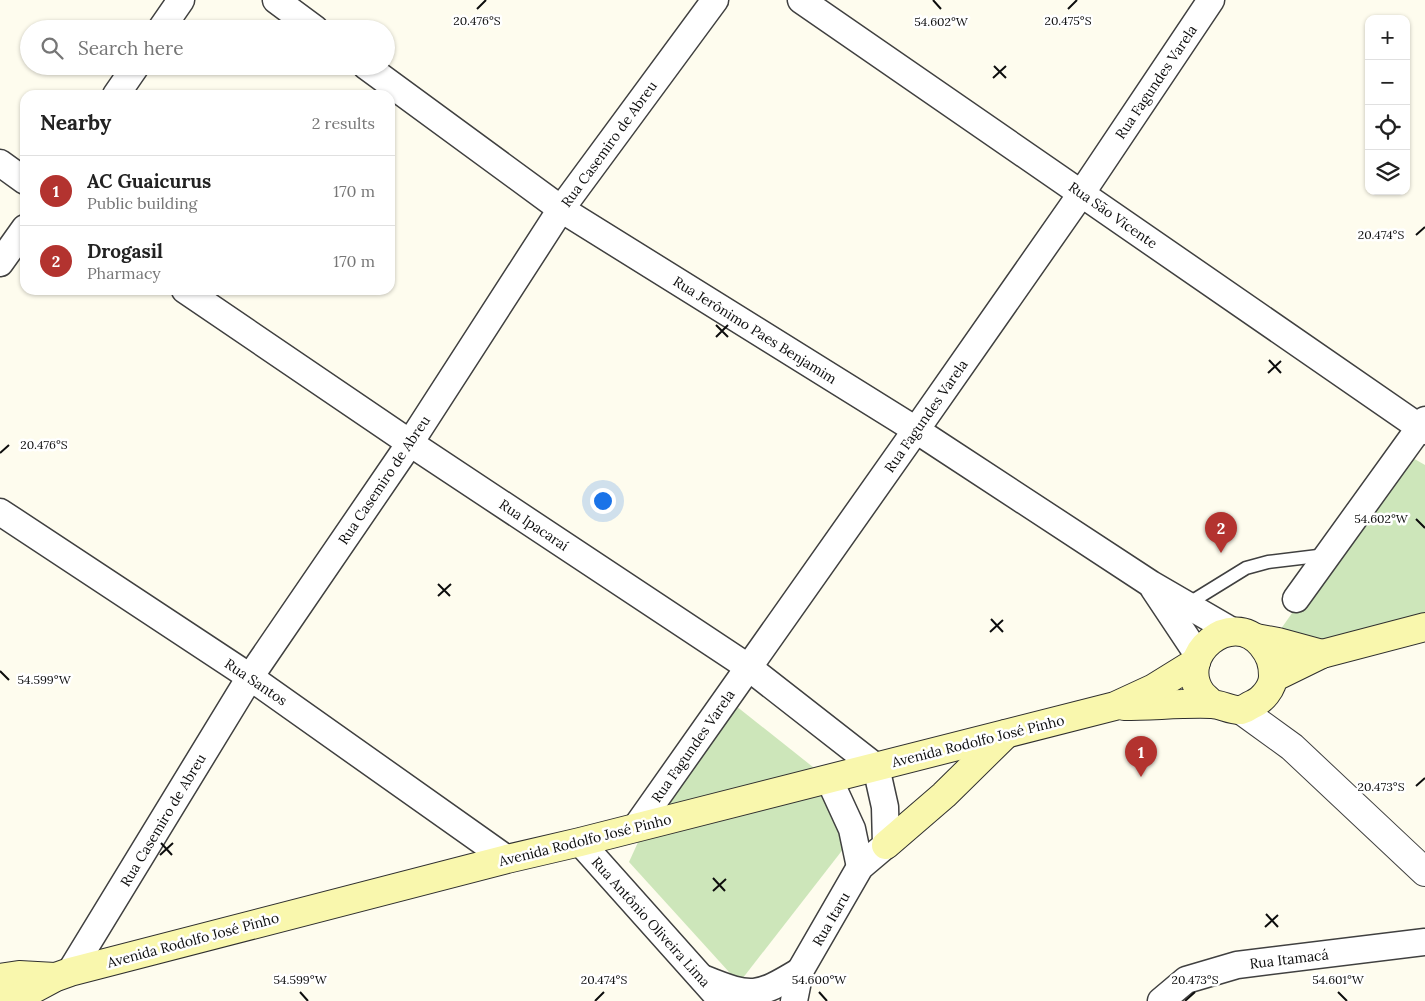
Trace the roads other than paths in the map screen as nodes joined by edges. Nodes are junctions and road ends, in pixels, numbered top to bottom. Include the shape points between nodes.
1 (181, 0) edge
2 (276, 0) edge
3 (715, 0) edge
4 (801, 0) edge
5 (1210, 0) edge
6 (167, 20) edge
7 (303, 20) edge
8 (130, 75) edge
9 (378, 75) edge
10 (119, 90) edge
11 (0, 163) edge
12 (20, 177) edge
13 (1081, 194) junction
14 (561, 209) junction
15 (20, 235) edge
16 (0, 263) edge
17 (192, 295) edge
18 (1423, 426) edge
19 (916, 430) junction
20 (410, 443) junction
21 (0, 512) edge
22 (1328, 555) junction
23 (1151, 584) junction
24 (1296, 599) dead end
25 (1186, 604) junction
26 (1425, 627) edge
27 (1244, 635) junction
28 (1322, 654) junction
29 (1197, 659) junction
30 (748, 667) junction
31 (250, 677) junction
32 (1273, 678) junction
33 (1212, 704) junction
34 (1115, 706) junction
35 (1241, 710) junction
36 (1006, 734) junction
37 (876, 767) junction
38 (829, 779) junction
39 (636, 827) junction
40 (580, 842) junction
41 (886, 845) junction
42 (507, 859) junction
43 (860, 867) junction
44 (1425, 872) edge
45 (1425, 942) edge
46 (800, 971) junction
47 (63, 975) junction
48 (700, 976) junction
49 (0, 978) edge
50 (11, 1001) edge
51 (722, 1001) edge
52 (794, 1001) edge
53 (1161, 1001) edge

1 - 6 street
2 - 7 street
3 - 14 street, Rua Casemiro de Abreu
4 - 13 street, Rua São Vicente
5 - 13 street, Rua Fagundes Varela
8 - 10 street
9 - 14 street, Rua Jerônimo Paes Benjamim
11 - 12 street
13 - 18 street, Rua São Vicente
13 - 19 street, Rua Fagundes Varela
14 - 19 street, Rua Jerônimo Paes Benjamim
14 - 20 street, Rua Casemiro de Abreu
15 - 16 street
17 - 20 street, Rua Ipacaraí
18 - 22 street
19 - 23 street, Rua Jerônimo Paes Benjamim
19 - 30 street, Rua Fagundes Varela
20 - 30 street, Rua Ipacaraí
20 - 31 street, Rua Casemiro de Abreu
21 - 31 street, Rua Santos
22 - 24 street
22 - 25 lane via 1246,568
23 - 25 street, Rua Jerônimo Paes Benjamim
23 - 29 street, Rua Jerônimo Paes Benjamim
25 - 27 street, Rua Jerônimo Paes Benjamim
26 - 28 main road
27 - 28 main road
27 - 29 main road via 1218,635 1206,643
27 - 32 main road via 1271,655
28 - 32 main road
29 - 33 main road via 1195,678 1201,693
29 - 34 main road, Avenida Rodolfo José Pinho via 1154,688
30 - 37 street, Rua Ipacaraí
30 - 39 street, Rua Fagundes Varela
31 - 42 street, Rua Santos
31 - 47 street, Rua Casemiro de Abreu
32 - 35 main road via 1267,692 1256,704
33 - 34 main road, Avenida Rodolfo José Pinho
33 - 35 main road
34 - 36 main road, Avenida Rodolfo José Pinho
35 - 44 street via 1292,747
36 - 37 main road, Avenida Rodolfo José Pinho
36 - 41 main road via 944,795
37 - 38 main road, Avenida Rodolfo José Pinho
37 - 41 street via 884,807
38 - 39 main road, Avenida Rodolfo José Pinho
38 - 43 street via 852,830
39 - 40 main road, Avenida Rodolfo José Pinho
40 - 42 main road, Avenida Rodolfo José Pinho
40 - 48 street, Rua Antônio Oliveira Lima
41 - 43 street, Rua Itaru
42 - 47 main road, Avenida Rodolfo José Pinho
43 - 46 street, Rua Itaru
45 - 53 street, Rua Itamacá via 1237,965 1186,980
46 - 48 street, Rua Itaru via 756,993 739,992
46 - 52 street, Rua Itaru
47 - 49 main road
47 - 50 main road
48 - 51 street, Rua Antônio Oliveira Lima

